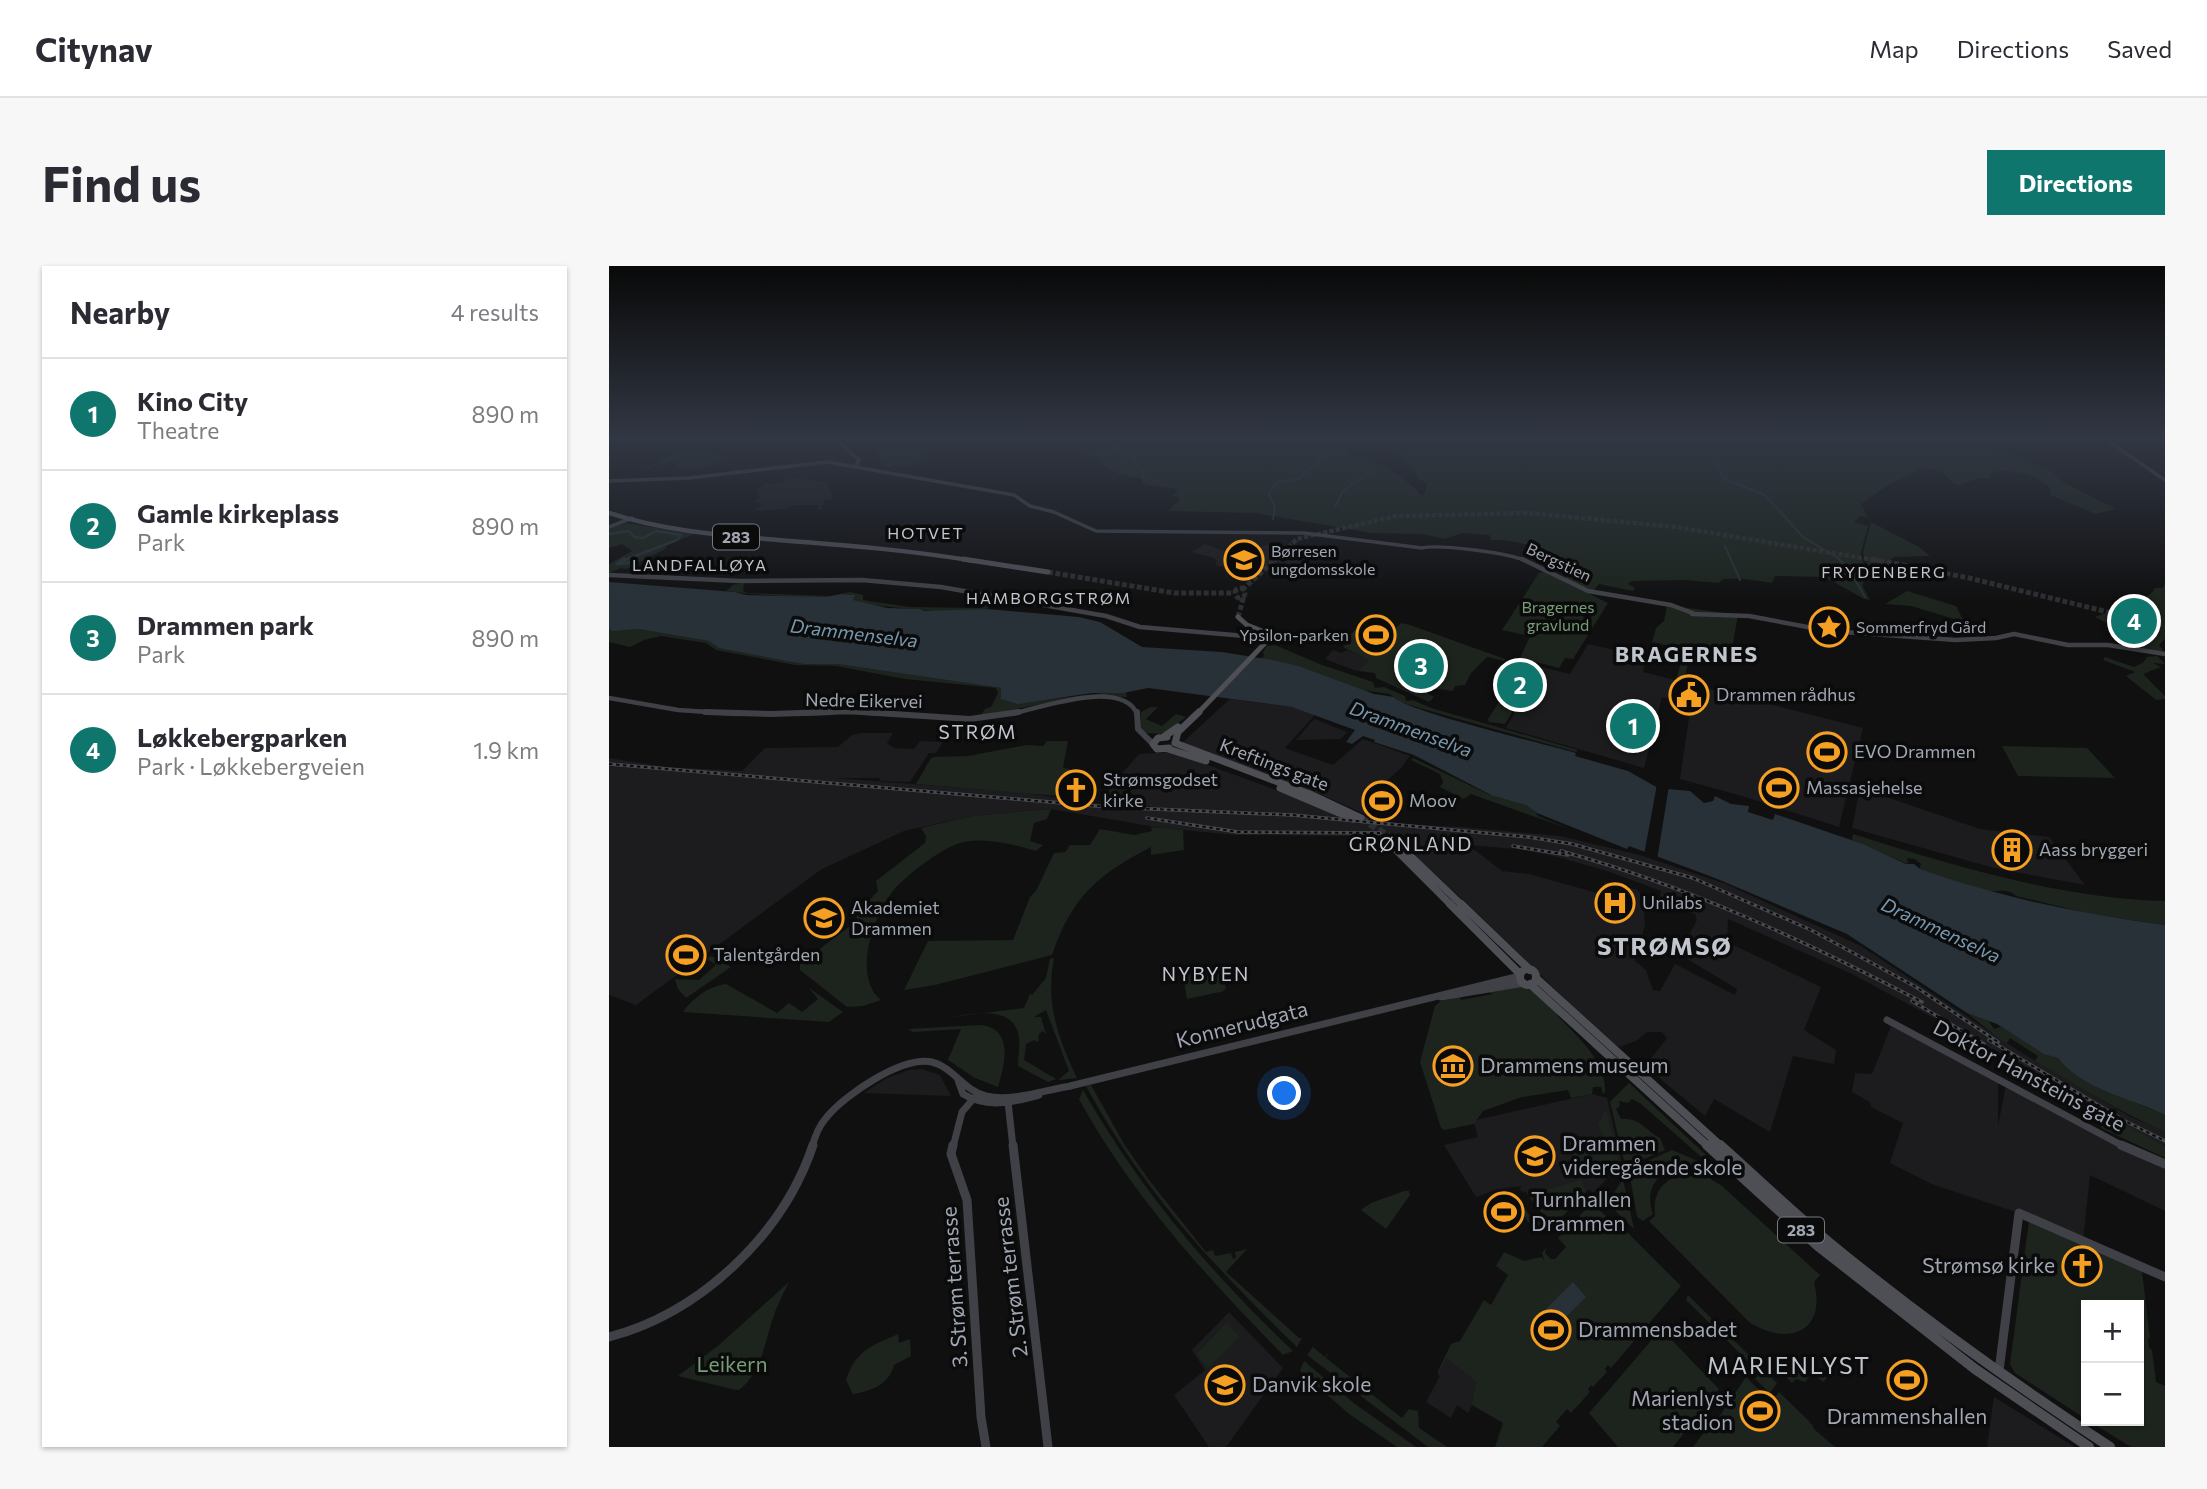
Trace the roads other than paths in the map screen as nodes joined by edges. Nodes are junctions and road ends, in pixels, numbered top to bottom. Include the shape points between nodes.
1 (996, 492) edge
2 (609, 512) edge
3 (617, 517) junction
4 (628, 519) junction
5 (612, 526) edge
6 (1048, 572) tunnel mouth
7 (609, 575) edge
8 (1237, 617) dead end
9 (1259, 636) junction
10 (1267, 641) junction
11 (2165, 654) edge
12 (1252, 655) junction
13 (609, 698) edge
14 (1191, 717) junction
15 (1159, 739) junction
16 (1174, 741) junction
17 (1168, 749) junction
18 (1390, 840) tunnel mouth
19 (1527, 978) junction
20 (1887, 1020) dead end
21 (1071, 1086) junction
22 (975, 1097) junction
23 (1008, 1102) junction
24 (2165, 1166) edge
25 (2165, 1277) edge
26 (609, 1337) edge
27 (1998, 1373) junction
28 (986, 1447) edge
29 (1048, 1447) edge
30 (2089, 1447) edge
31 (2110, 1447) edge

1 - 11 main road, Bergstien via 1014,495 1030,506 1096,531 1304,533 1513,554 1588,591 1693,614 1744,615 1829,631 1973,640 2014,634 2068,645 2108,645
2 - 3 main road, 283
2 - 4 main road, 283
3 - 4 main road, 283
3 - 5 main road via 619,521
4 - 5 main road
4 - 6 main road, 283 via 711,534 919,552
7 - 9 main road via 740,582 862,580 941,587 1103,615 1140,627
8 - 9 main road
9 - 10 main road
9 - 10 main road via 1275,634
9 - 12 main road
10 - 12 main road
12 - 14 main road
13 - 15 main road, Nedre Eikervei via 728,714 854,712 975,719 1079,699 1118,699 1137,709 1138,729 1143,735
14 - 15 main road
14 - 16 main road
15 - 16 main road, Kreftings gate
15 - 17 main road, Kreftings gate via 1157,749
16 - 17 main road
16 - 17 main road, Kreftings gate via 1312,795 1357,818
18 - 19 main road, 283
19 - 21 main road, Konnerudgata via 1448,997 1422,998
19 - 27 main road, 283 via 1829,1243
19 - 30 main road, 283 via 1818,1246 1970,1365
20 - 24 main road, Doktor Hansteins gate
21 - 22 main road, Konnerudgata
21 - 23 main road, Konnerudgata
22 - 23 main road, Konnerudgata via 989,1104
22 - 26 main road via 963,1094 958,1080 943,1065 916,1062 844,1101 820,1125 794,1190 736,1261 678,1308 638,1329
22 - 28 main road, 3. Strøm terrasse via 957,1125 951,1154 967,1200
23 - 29 main road, 2. Strøm terrasse
25 - 27 main road via 2019,1213
27 - 31 main road, 283

